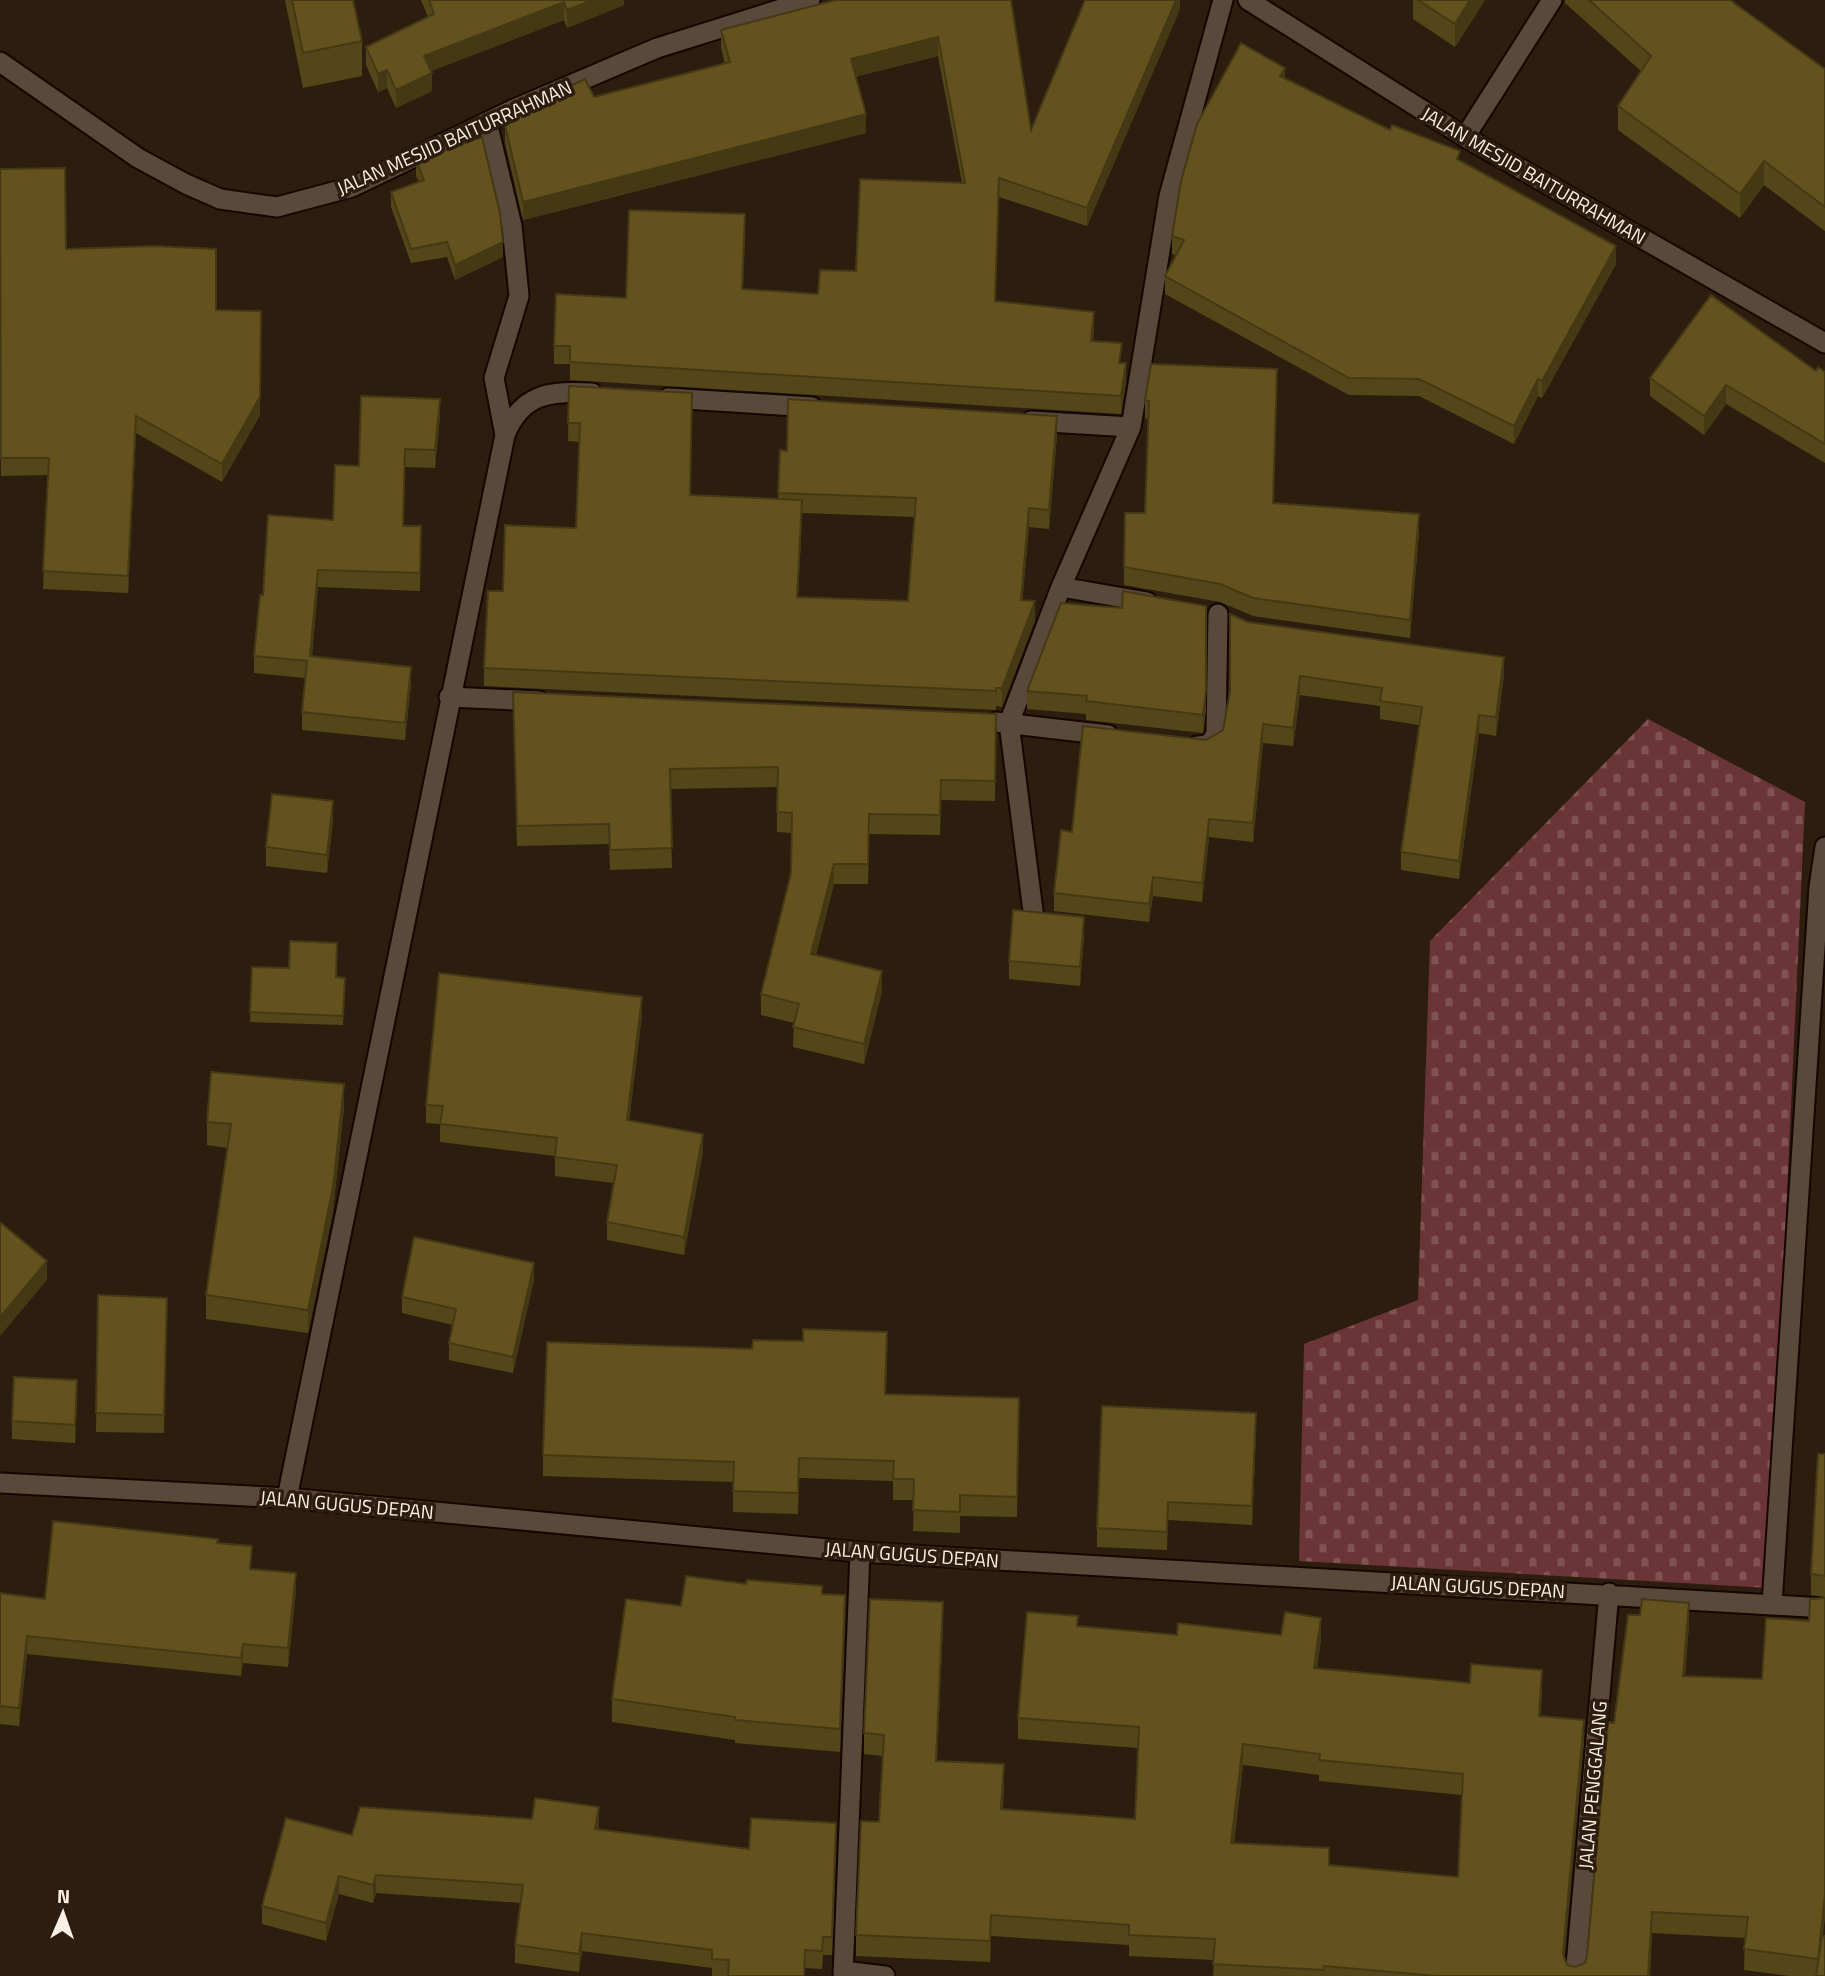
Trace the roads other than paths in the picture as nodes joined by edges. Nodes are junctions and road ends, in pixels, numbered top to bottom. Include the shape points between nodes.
1 (810, 0) edge
2 (1223, 0) edge
3 (1248, 0) edge
4 (1552, 0) edge
5 (0, 62) edge
6 (487, 122) junction
7 (1465, 137) junction
8 (1825, 343) edge
9 (615, 395) edge
10 (642, 396) edge
11 (838, 409) edge
12 (1005, 419) edge
13 (1131, 427) junction
14 (505, 435) junction
15 (1061, 587) junction
16 (1166, 605) edge
17 (1240, 623) edge
18 (449, 697) junction
19 (558, 702) edge
20 (981, 722) edge
21 (1009, 723) junction
22 (1125, 738) edge
23 (1177, 744) edge
24 (1825, 847) edge
25 (1034, 919) edge
26 (0, 1483) edge
27 (287, 1498) junction
28 (860, 1552) junction
29 (1609, 1593) junction
30 (1772, 1604) junction
31 (1825, 1608) edge
32 (843, 1974) edge
33 (885, 1976) edge
34 (1575, 1976) edge

1 - 6 street, JALAN MESJID BAITURRAHMAN via 657,48
2 - 13 street via 1169,196
3 - 7 street, JALAN MESJID BAITURRAHMAN
4 - 7 street
5 - 6 street, JALAN MESJID BAITURRAHMAN via 138,158 186,184 220,198 277,207 352,187
6 - 14 street via 512,226 519,296 494,378
7 - 8 street, JALAN MESJID BAITURRAHMAN
9 - 14 street via 544,395 523,404
10 - 11 street
12 - 13 street
13 - 15 street
14 - 18 street
15 - 16 street
15 - 21 street
17 - 23 street via 1212,613 1218,710 1214,740 1207,746
18 - 19 street
18 - 27 street
20 - 21 street
21 - 22 street
21 - 25 street
24 - 30 street
26 - 27 street, JALAN GUGUS DEPAN
27 - 28 street, JALAN GUGUS DEPAN
28 - 29 street, JALAN GUGUS DEPAN
28 - 32 street
29 - 30 street, JALAN GUGUS DEPAN
29 - 34 street, JALAN PENGGALANG
30 - 31 street, JALAN GUGUS DEPAN
32 - 33 street

